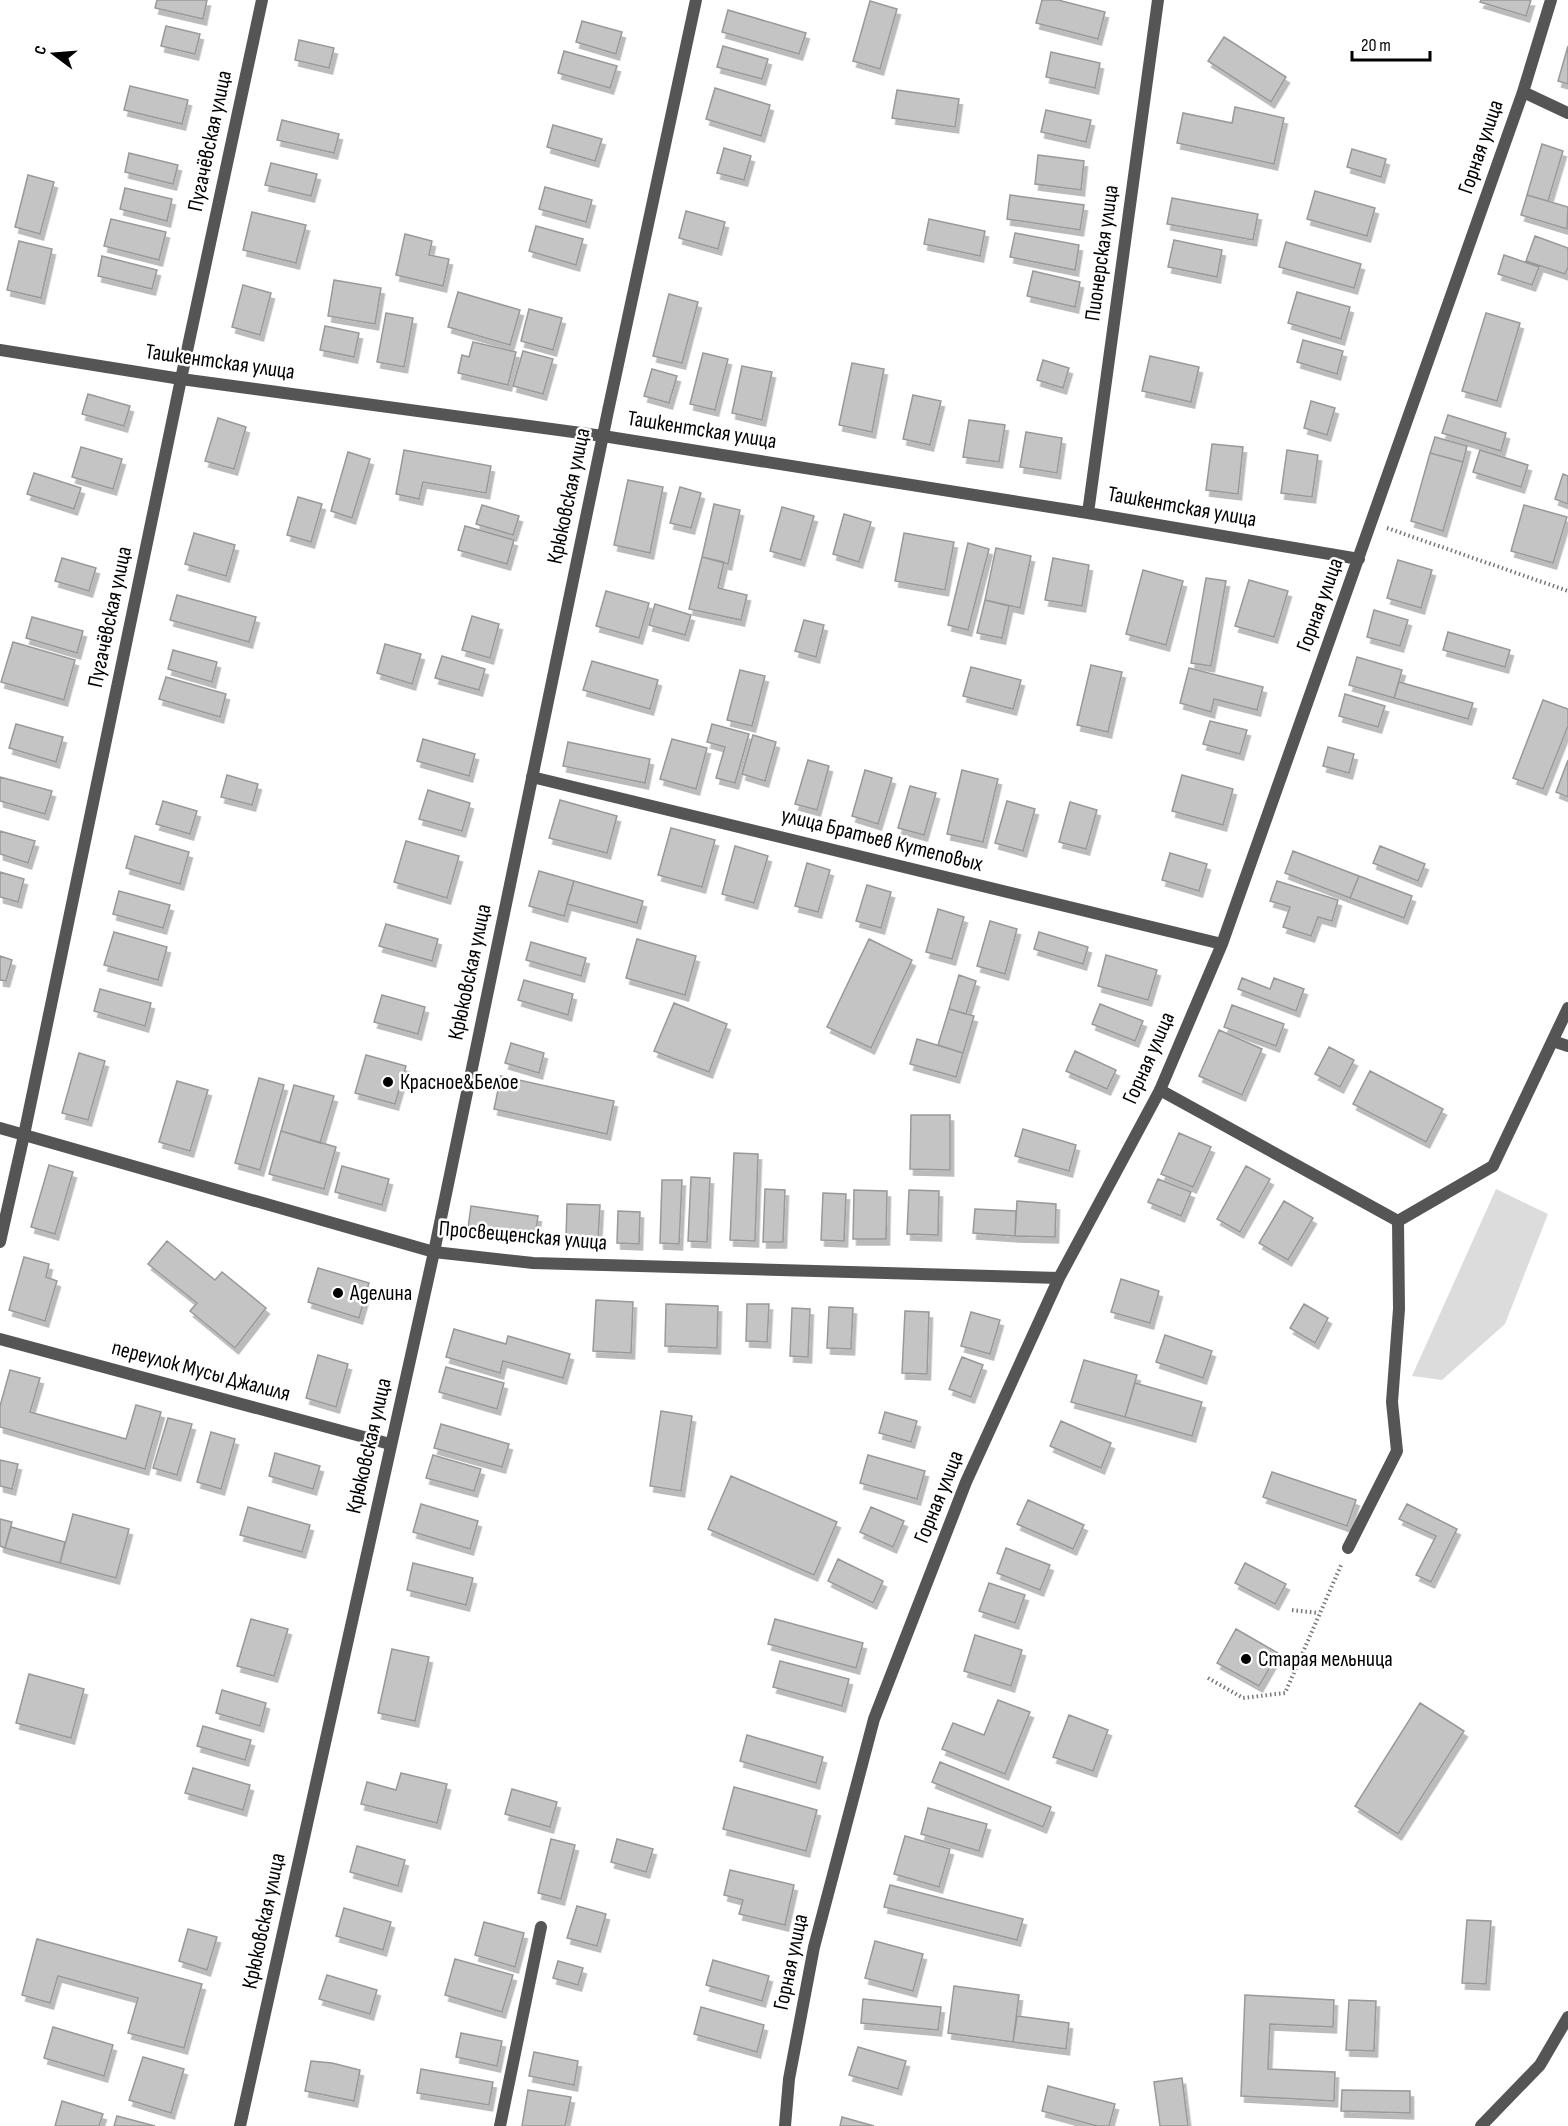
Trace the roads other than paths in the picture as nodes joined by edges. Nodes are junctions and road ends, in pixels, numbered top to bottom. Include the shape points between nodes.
1 (262, 0) edge
2 (696, 0) edge
3 (1158, 0) edge
4 (1551, 0) edge
5 (1523, 92) junction
6 (1568, 113) edge
7 (0, 350) edge
8 (181, 379) junction
9 (603, 435) junction
10 (1088, 513) junction
11 (1359, 559) junction
12 (532, 777) junction
13 (1222, 944) junction
14 (1568, 1008) edge
15 (1553, 1041) junction
16 (1568, 1046) edge
17 (1160, 1090) junction
18 (0, 1128) edge
19 (24, 1135) junction
20 (1398, 1221) junction
21 (0, 1242) edge
22 (434, 1252) junction
23 (1059, 1278) junction
24 (0, 1339) edge
25 (390, 1444) junction
26 (1348, 1548) road end
27 (541, 1927) dead end
28 (1568, 2017) edge
29 (240, 2126) edge
30 (500, 2126) edge
31 (784, 2126) edge
32 (1481, 2126) edge

1 - 8 street, Пугачёвская улица
2 - 9 street, Крюковская улица
3 - 10 street, Пионерская улица
4 - 5 street, Горная улица
5 - 6 street
5 - 11 street, Горная улица
7 - 8 street, Ташкентская улица
8 - 9 street, Ташкентская улица
8 - 19 street, Пугачёвская улица
9 - 10 street, Ташкентская улица
9 - 12 street, Крюковская улица
10 - 11 street, Ташкентская улица
11 - 13 street, Горная улица
12 - 13 street, улица Братьев Кутеповых
12 - 22 street, Крюковская улица
13 - 17 street, Горная улица
14 - 15 street
15 - 16 street
15 - 20 street via 1493,1166
17 - 20 street
17 - 23 street, Горная улица
18 - 19 street, Просвещенская улица
19 - 21 street, Пугачёвская улица
19 - 22 street, Просвещенская улица
20 - 26 street via 1400,1309 1392,1402 1397,1451
22 - 23 street, Просвещенская улица via 533,1263
22 - 25 street, Крюковская улица
23 - 31 street, Горная улица via 966,1482 874,1719 814,1947
24 - 25 street, переулок Мусы Джалиля
25 - 29 street, Крюковская улица
27 - 30 street
28 - 32 street via 1540,2065

